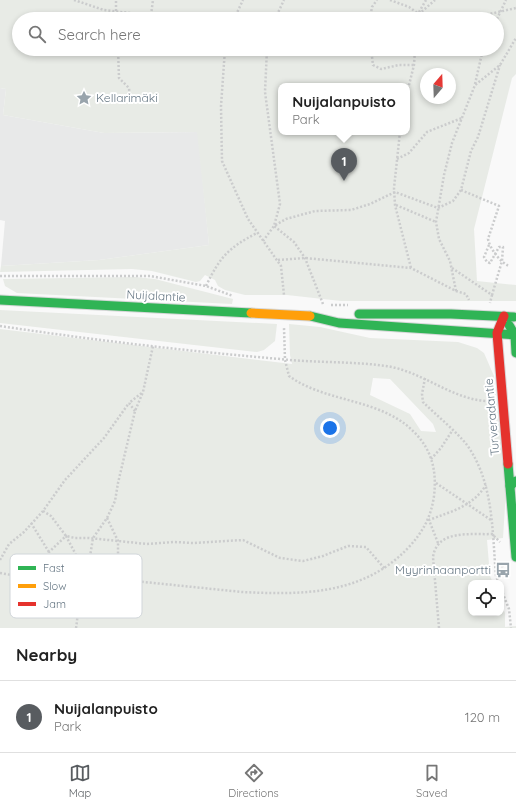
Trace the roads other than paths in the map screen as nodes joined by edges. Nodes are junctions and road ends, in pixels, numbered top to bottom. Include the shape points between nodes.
1 (0, 300) edge
2 (310, 316) junction
3 (504, 316) junction
4 (516, 317) edge
5 (497, 333) junction
6 (515, 335) edge
7 (516, 353) edge
8 (513, 484) edge
9 (516, 557) edge

1 - 2 main road, Nuijalantie, bridge
2 - 3 main road, Nuijalantie
2 - 5 main road, Nuijalantie via 339,323
3 - 4 main road, Nuijalantie
3 - 5 main road, Turveradantie
3 - 6 main road
5 - 6 main road, Nuijalantie
5 - 8 main road, Turveradantie
6 - 7 main road
8 - 9 main road, Turveradantie

